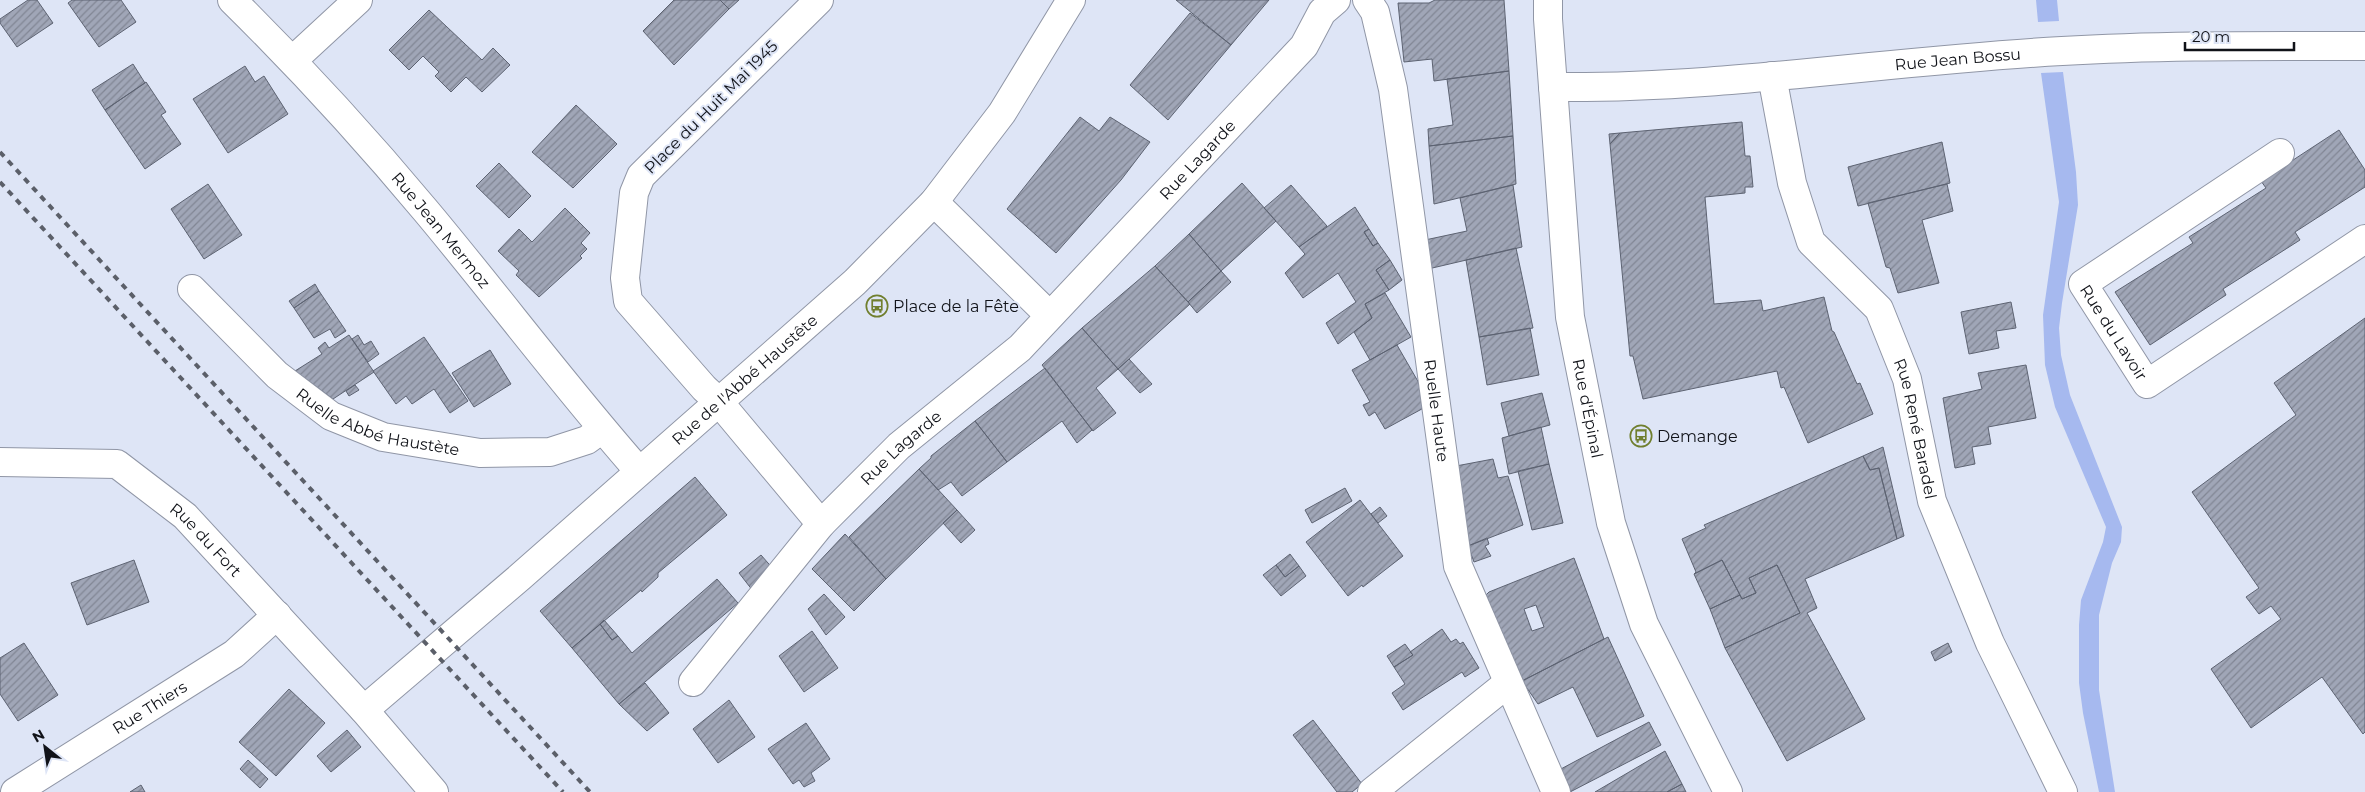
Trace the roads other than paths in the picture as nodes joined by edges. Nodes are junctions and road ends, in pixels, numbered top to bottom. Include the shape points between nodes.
1 (232, 0) edge
2 (358, 0) edge
3 (819, 0) edge
4 (1336, 0) edge
5 (1548, 0) edge
6 (1065, 2) edge
7 (1371, 6) edge
8 (2365, 46) edge
9 (292, 60) junction
10 (1772, 76) junction
11 (1553, 87) junction
12 (2280, 153) dead end
13 (934, 202) junction
14 (2365, 238) edge
15 (192, 289) dead end
16 (1049, 314) junction
17 (720, 402) junction
18 (602, 429) junction
19 (0, 462) edge
20 (639, 471) junction
21 (822, 524) junction
22 (277, 615) junction
23 (693, 682) dead end
24 (1508, 683) junction
25 (364, 710) junction
26 (15, 792) edge
27 (434, 792) edge
28 (1372, 792) edge
29 (1556, 792) edge
30 (1728, 792) edge
31 (2063, 792) edge

1 - 9 street, Rue Jean Mermoz
2 - 9 street
3 - 17 street, Place du Huit Mai 1945 via 641,176 634,193 625,278 628,301
4 - 16 street, Rue Lagarde via 1322,12 1304,46
5 - 11 street, Rue d'Épinal
6 - 13 street, Rue de l'Abbé Haustête via 1002,113
7 - 24 street, Ruelle Haute via 1393,89 1458,566
8 - 10 street, Rue Jean Bossu via 2063,50
9 - 18 street, Rue Jean Mermoz via 426,210
10 - 11 street, Rue Jean Bossu via 1696,84
10 - 31 street, Rue René Baradel via 1792,183 1811,242 1879,309 1907,379 1932,501 1990,643
11 - 30 street, Rue d'Épinal via 1570,318 1611,523 1644,624
12 - 14 street, Rue du Lavoir via 2084,284 2147,384
13 - 16 street
13 - 17 street, Rue de l'Abbé Haustête via 855,282
15 - 18 street, Ruelle Abbé Haustète via 285,381 331,416 383,437 480,453 550,452 587,440
16 - 21 street, Rue Lagarde via 1020,348 899,446
17 - 20 street, Rue de l'Abbé Haustête
17 - 21 street
18 - 20 street, Rue Jean Mermoz
19 - 22 street, Rue du Fort via 117,464 185,516
20 - 25 street, Rue de l'Abbé Haustête
21 - 23 street, Rue Lagarde
22 - 25 street, Rue du Fort
22 - 26 street, Rue Thiers via 234,654
24 - 28 street
24 - 29 street, Ruelle Haute
25 - 27 street, Rue du Fort

